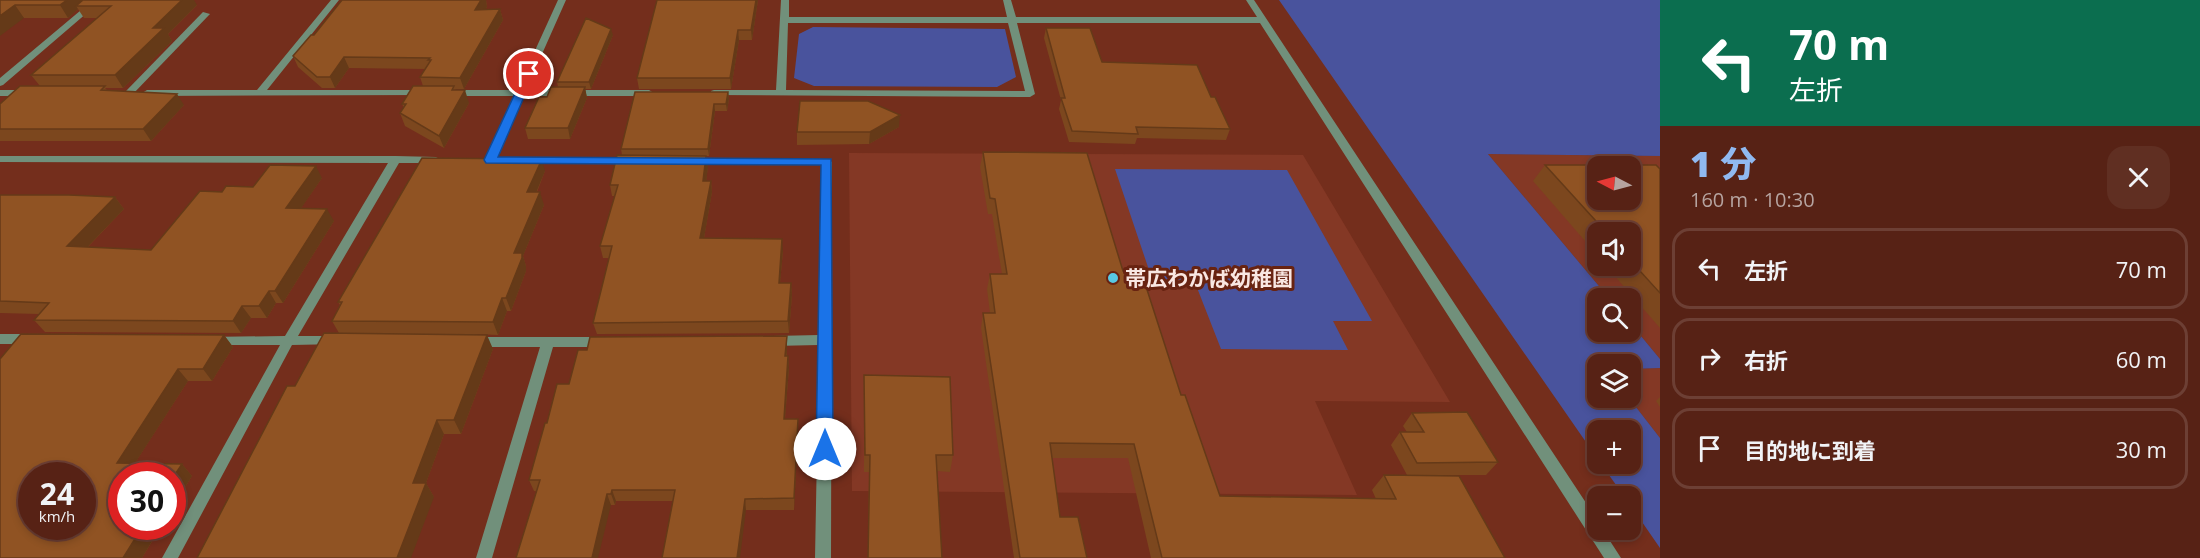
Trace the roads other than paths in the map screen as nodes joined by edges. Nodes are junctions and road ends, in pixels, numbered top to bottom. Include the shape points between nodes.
1 (98, 0) edge
2 (335, 0) edge
3 (562, 0) edge
4 (785, 0) edge
5 (1007, 0) edge
6 (1250, 0) edge
7 (206, 14) dead end
8 (783, 20) junction
9 (1263, 20) junction
10 (1012, 21) junction
11 (0, 83) edge
12 (0, 93) edge
13 (35, 93) edge
14 (117, 93) edge
15 (129, 93) junction
16 (260, 93) junction
17 (521, 93) junction
18 (663, 93) edge
19 (699, 93) edge
20 (781, 93) junction
21 (0, 159) edge
22 (396, 159) junction
23 (443, 160) edge
24 (478, 160) edge
25 (513, 160) edge
26 (641, 161) edge
27 (676, 161) edge
28 (0, 339) edge
29 (46, 339) edge
30 (197, 340) edge
31 (290, 340) junction
32 (825, 340) junction
33 (348, 341) edge
34 (756, 341) edge
35 (466, 342) edge
36 (548, 342) junction
37 (618, 342) edge
38 (170, 558) edge
39 (484, 558) edge
40 (824, 558) edge
41 (1613, 558) edge

1 - 11 street
2 - 16 street
3 - 17 street
4 - 8 street
5 - 10 street
6 - 9 street
7 - 15 street
8 - 10 street
8 - 20 street
9 - 10 street
9 - 41 street
10 - 20 street via 1030,94
12 - 13 street
14 - 15 street
15 - 16 street
16 - 17 street
17 - 18 street
17 - 24 street via 496,160
19 - 20 street
21 - 22 street
22 - 23 street
22 - 31 street
25 - 26 street
27 - 32 street via 827,162
28 - 29 street
30 - 31 street
31 - 33 street
31 - 38 street
32 - 34 street
32 - 40 street
35 - 36 street
36 - 37 street
36 - 39 street

